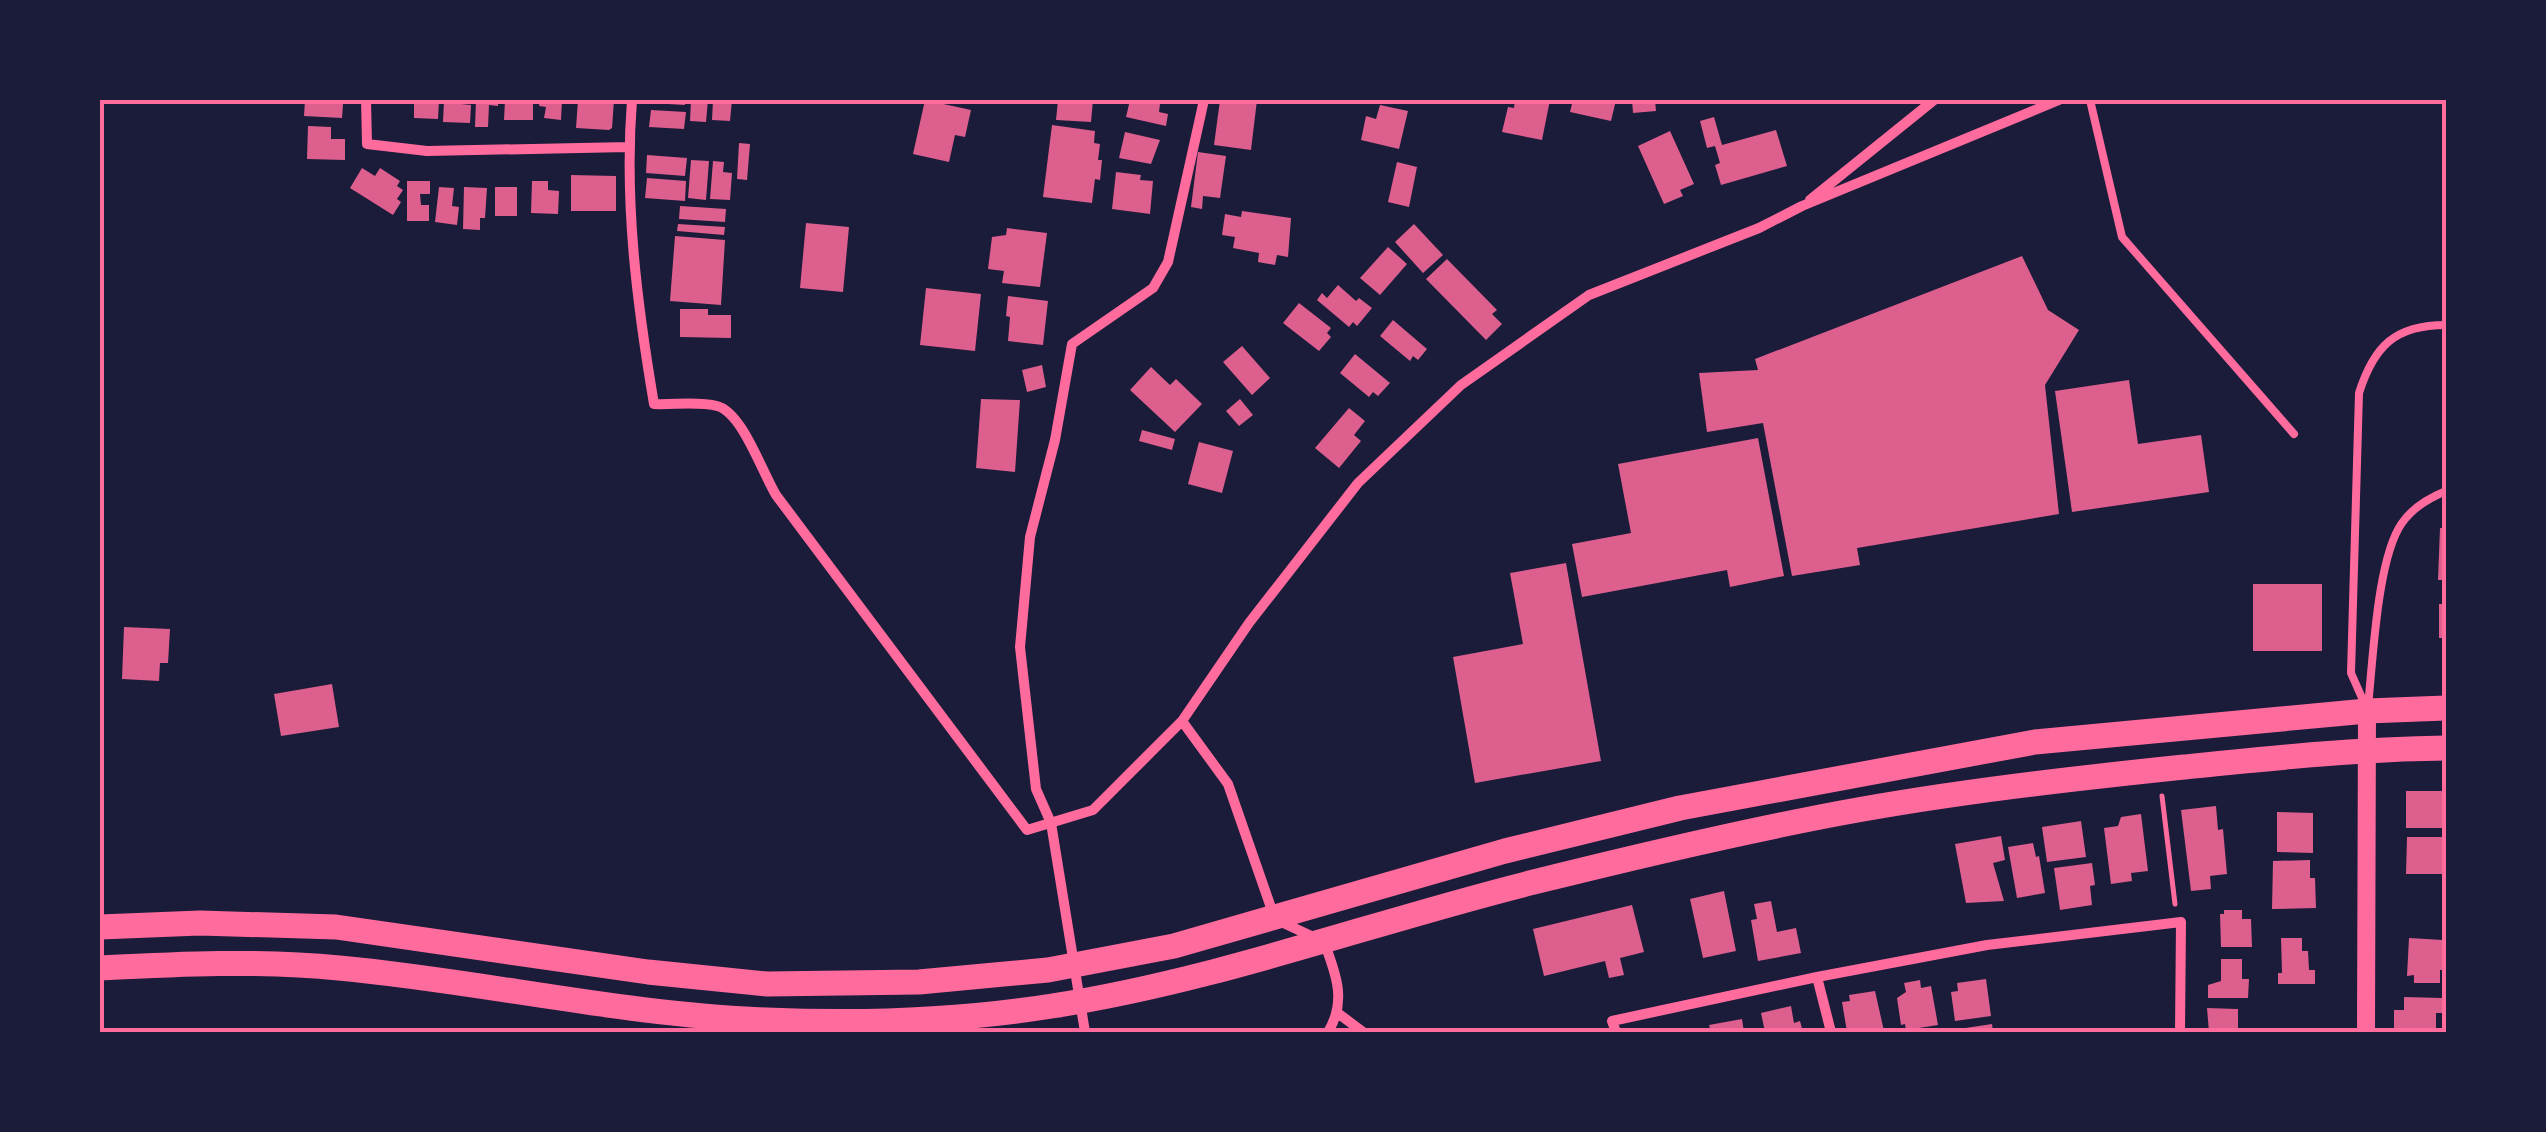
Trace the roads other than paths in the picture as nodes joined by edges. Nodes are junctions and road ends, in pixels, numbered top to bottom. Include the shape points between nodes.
1 (366, 100) edge
2 (632, 100) edge
3 (1204, 100) edge
4 (1934, 100) edge
5 (2059, 100) edge
6 (2090, 100) edge
7 (628, 148) junction
8 (1802, 206) junction
9 (2446, 325) edge
10 (2294, 434) dead end
11 (2446, 490) edge
12 (2446, 708) edge
13 (2368, 711) junction
14 (1182, 721) junction
15 (2368, 748) junction
16 (2446, 748) edge
17 (1051, 824) junction
18 (1275, 918) junction
19 (100, 927) edge
20 (1324, 942) junction
21 (100, 968) edge
22 (1817, 977) junction
23 (1339, 1014) junction
24 (1085, 1032) edge
25 (1328, 1032) edge
26 (1363, 1032) edge
27 (1616, 1032) edge
28 (1831, 1032) edge
29 (2180, 1032) edge
30 (2366, 1032) edge

1 - 7 street via 366,144 427,151
2 - 7 street
3 - 17 street via 1168,262 1153,288 1072,344 1030,538 1020,647 1036,789
4 - 8 street
5 - 8 street
6 - 10 lane via 2122,237
7 - 17 street via 637,304 654,404 720,406 742,424 776,496 1027,830
8 - 14 street via 1589,295 1461,385 1358,483
9 - 13 lane via 2392,337 2370,363 2359,393 2351,673
11 - 13 lane via 2414,510 2392,545
12 - 13 main road
13 - 15 street
13 - 18 main road via 2035,742 1844,776 1680,808
14 - 17 street via 1093,810
14 - 18 street via 1228,784
15 - 16 main road
15 - 20 main road via 2042,782 1846,812 1536,882
15 - 30 street
17 - 24 street
18 - 19 main road via 1048,970 919,982 768,984 336,927
18 - 20 street
20 - 21 main road via 1182,982 1049,1007 919,1020 747,1018 333,967
20 - 23 street
22 - 27 street via 1612,1021
22 - 28 street
22 - 29 street via 1987,945 2180,922
23 - 25 street
23 - 26 street

